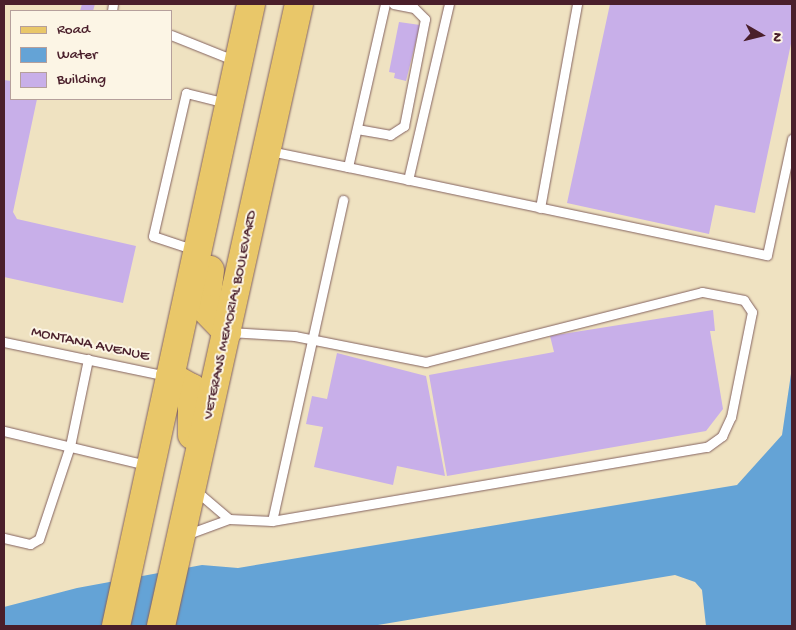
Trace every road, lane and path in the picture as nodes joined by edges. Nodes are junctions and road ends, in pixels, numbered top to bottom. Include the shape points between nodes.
1 (251, 4) edge
2 (299, 4) edge
3 (385, 4) edge
4 (393, 4) edge
5 (449, 4) edge
6 (578, 4) edge
7 (172, 35) edge
8 (239, 61) junction
9 (230, 104) junction
10 (357, 129) junction
11 (792, 139) edge
12 (267, 150) junction
13 (348, 167) junction
14 (408, 180) junction
15 (343, 200) dead end
16 (540, 208) junction
17 (197, 251) junction
18 (227, 332) junction
19 (312, 339) junction
20 (4, 342) edge
21 (88, 359) junction
22 (170, 376) junction
23 (4, 431) edge
24 (70, 446) junction
25 (151, 466) junction
26 (192, 486) junction
27 (229, 520) junction
28 (272, 521) junction
29 (4, 538) edge
30 (179, 545) junction
31 (116, 626) edge
32 (161, 626) edge

1 - 8 main road
2 - 12 main road, VETERANS MEMORIAL BOULEVARD
3 - 10 lane
4 - 10 lane via 414,8 425,19 404,126 390,135
5 - 14 lane
6 - 16 lane
7 - 8 lane
8 - 9 main road
9 - 17 main road
9 - 17 lane via 186,93 155,227 153,236
9 - 18 main road via 235,134 204,298 209,317
10 - 13 lane
11 - 16 lane via 767,255
12 - 13 lane
12 - 18 main road, VETERANS MEMORIAL BOULEVARD
13 - 14 lane
14 - 16 lane
15 - 19 lane
17 - 22 main road
18 - 19 lane
18 - 26 main road, VETERANS MEMORIAL BOULEVARD
19 - 28 lane
19 - 28 lane via 426,362 702,292 744,300 752,312 731,417 722,436 707,447
20 - 21 lane, MONTANA AVENUE
21 - 22 lane, MONTANA AVENUE
21 - 24 lane
22 - 25 main road
22 - 26 main road via 192,388
23 - 24 lane
24 - 25 lane
24 - 29 lane via 39,539 30,544
25 - 31 main road
26 - 27 lane
26 - 30 main road, VETERANS MEMORIAL BOULEVARD
27 - 28 lane
27 - 30 lane
30 - 32 main road, VETERANS MEMORIAL BOULEVARD

